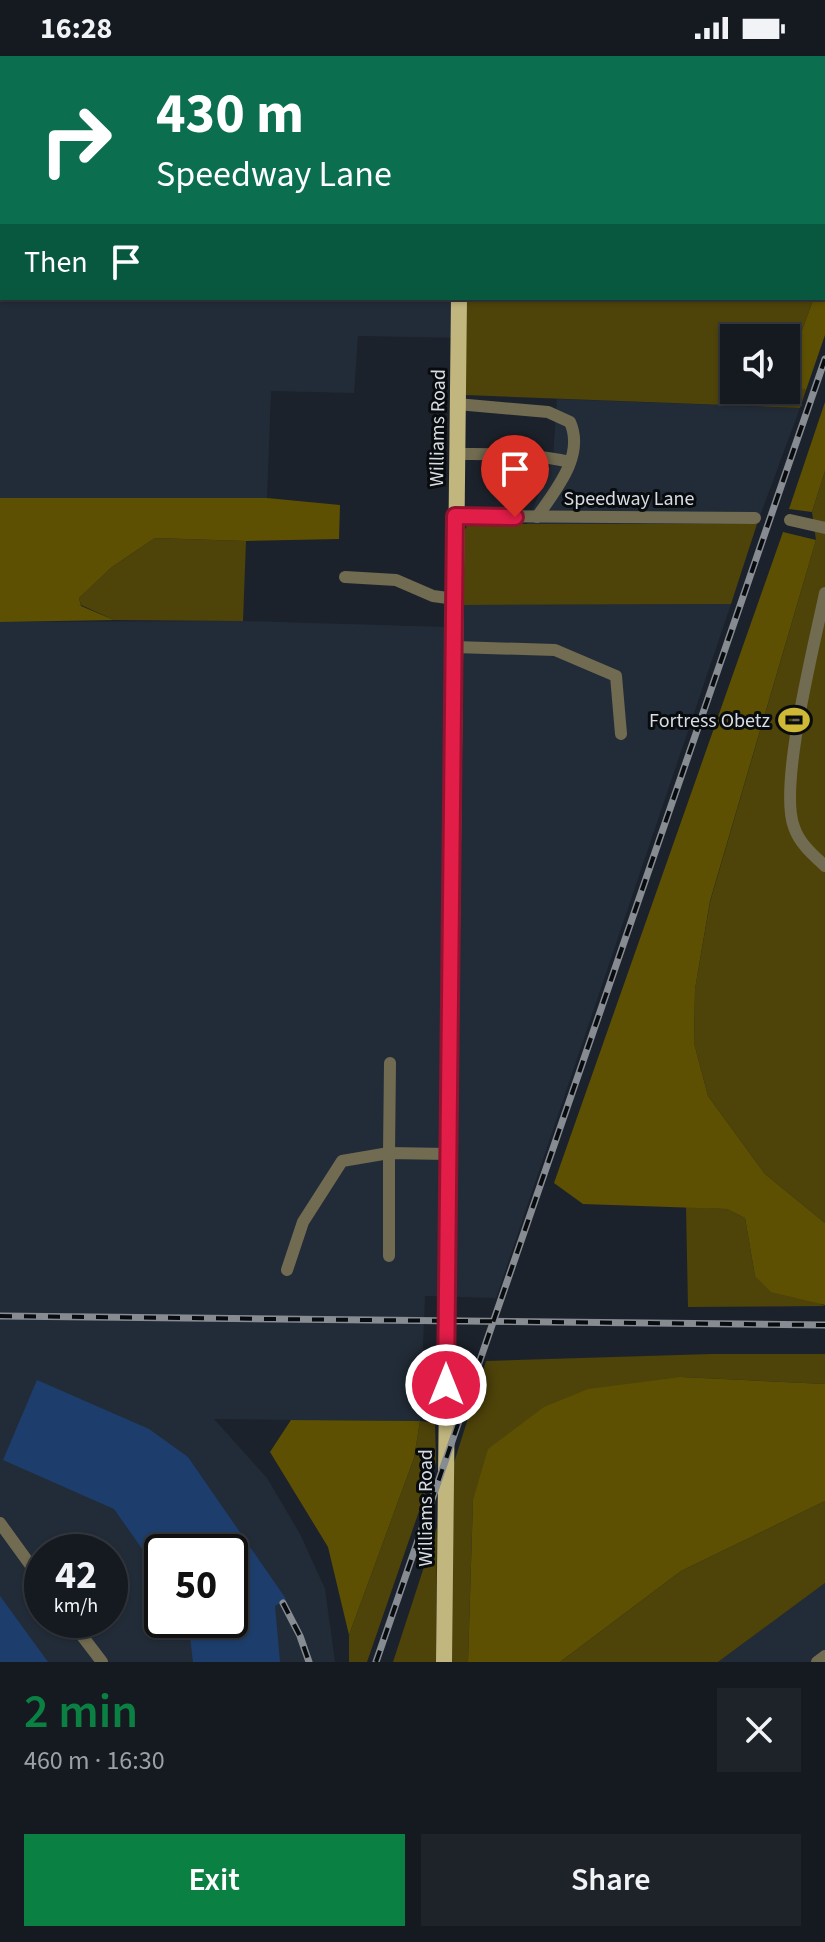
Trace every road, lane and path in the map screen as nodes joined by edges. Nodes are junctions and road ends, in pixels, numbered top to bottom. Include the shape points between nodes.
1 (459, 300) edge
2 (457, 404) junction
3 (456, 454) junction
4 (570, 462) junction
5 (455, 516) junction
6 (537, 517) junction
7 (755, 518) dead end
8 (790, 520) dead end
9 (825, 528) edge
10 (345, 577) dead end
11 (825, 593) edge
12 (455, 599) junction
13 (455, 647) junction
14 (621, 734) dead end
15 (825, 866) edge
16 (390, 1063) dead end
17 (389, 1153) junction
18 (448, 1154) junction
19 (389, 1256) dead end
20 (287, 1270) dead end
21 (0, 1523) edge
22 (24, 1556) edge
23 (84, 1638) edge
24 (825, 1656) edge
25 (102, 1662) edge
26 (444, 1662) edge
27 (817, 1662) edge

1 - 2 main road, Williams Road
2 - 3 main road, Williams Road
2 - 4 lane via 548,412 570,422 576,436
3 - 4 lane
3 - 5 main road, Williams Road
4 - 6 lane
5 - 6 lane, Speedway Lane
5 - 12 main road, Williams Road
6 - 7 lane, Speedway Lane
8 - 9 lane
10 - 12 lane via 396,580
11 - 15 lane via 790,793 793,826
12 - 13 main road, Williams Road
13 - 14 lane via 555,650 616,676
13 - 18 main road, Williams Road
16 - 17 lane
17 - 18 lane
17 - 19 lane
17 - 20 lane via 342,1161 303,1222
18 - 26 main road, Williams Road
21 - 22 lane
23 - 25 lane
24 - 27 lane

